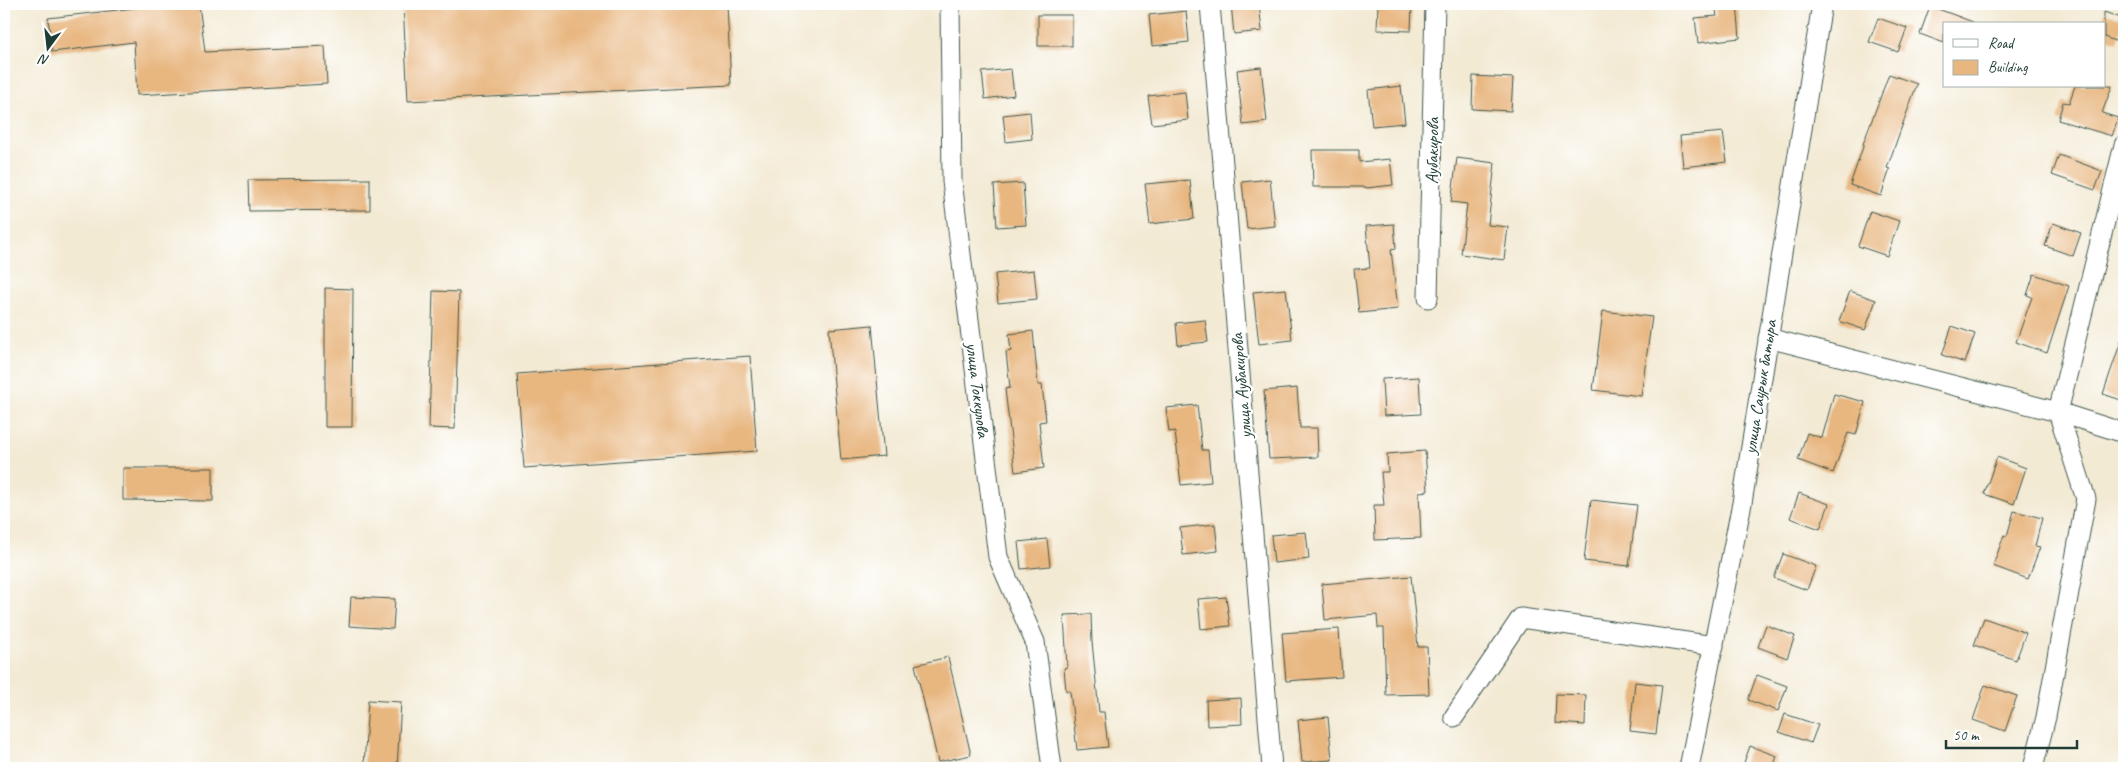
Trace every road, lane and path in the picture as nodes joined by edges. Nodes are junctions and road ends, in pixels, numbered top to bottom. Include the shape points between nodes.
1 (950, 4) edge
2 (1210, 4) edge
3 (1435, 4) edge
4 (1822, 4) edge
5 (2124, 145) edge
6 (1428, 298) dead end
7 (1768, 338) junction
8 (2058, 412) junction
9 (2124, 433) edge
10 (1714, 646) junction
11 (1454, 717) dead end
12 (1052, 768) edge
13 (1272, 768) edge
14 (1689, 768) edge
15 (2033, 768) edge

1 - 12 street, улица Токкулова via 952,181 998,557 1035,642
2 - 13 street, улица Аубакирова
3 - 6 street, Аубакирова
4 - 7 street, улица Саурык батыра
5 - 8 street
7 - 8 street
7 - 10 street, улица Саурык батыра via 1742,503
8 - 9 street
8 - 15 street via 2086,499 2046,717
10 - 11 street via 1521,618
10 - 14 street, улица Саурык батыра

